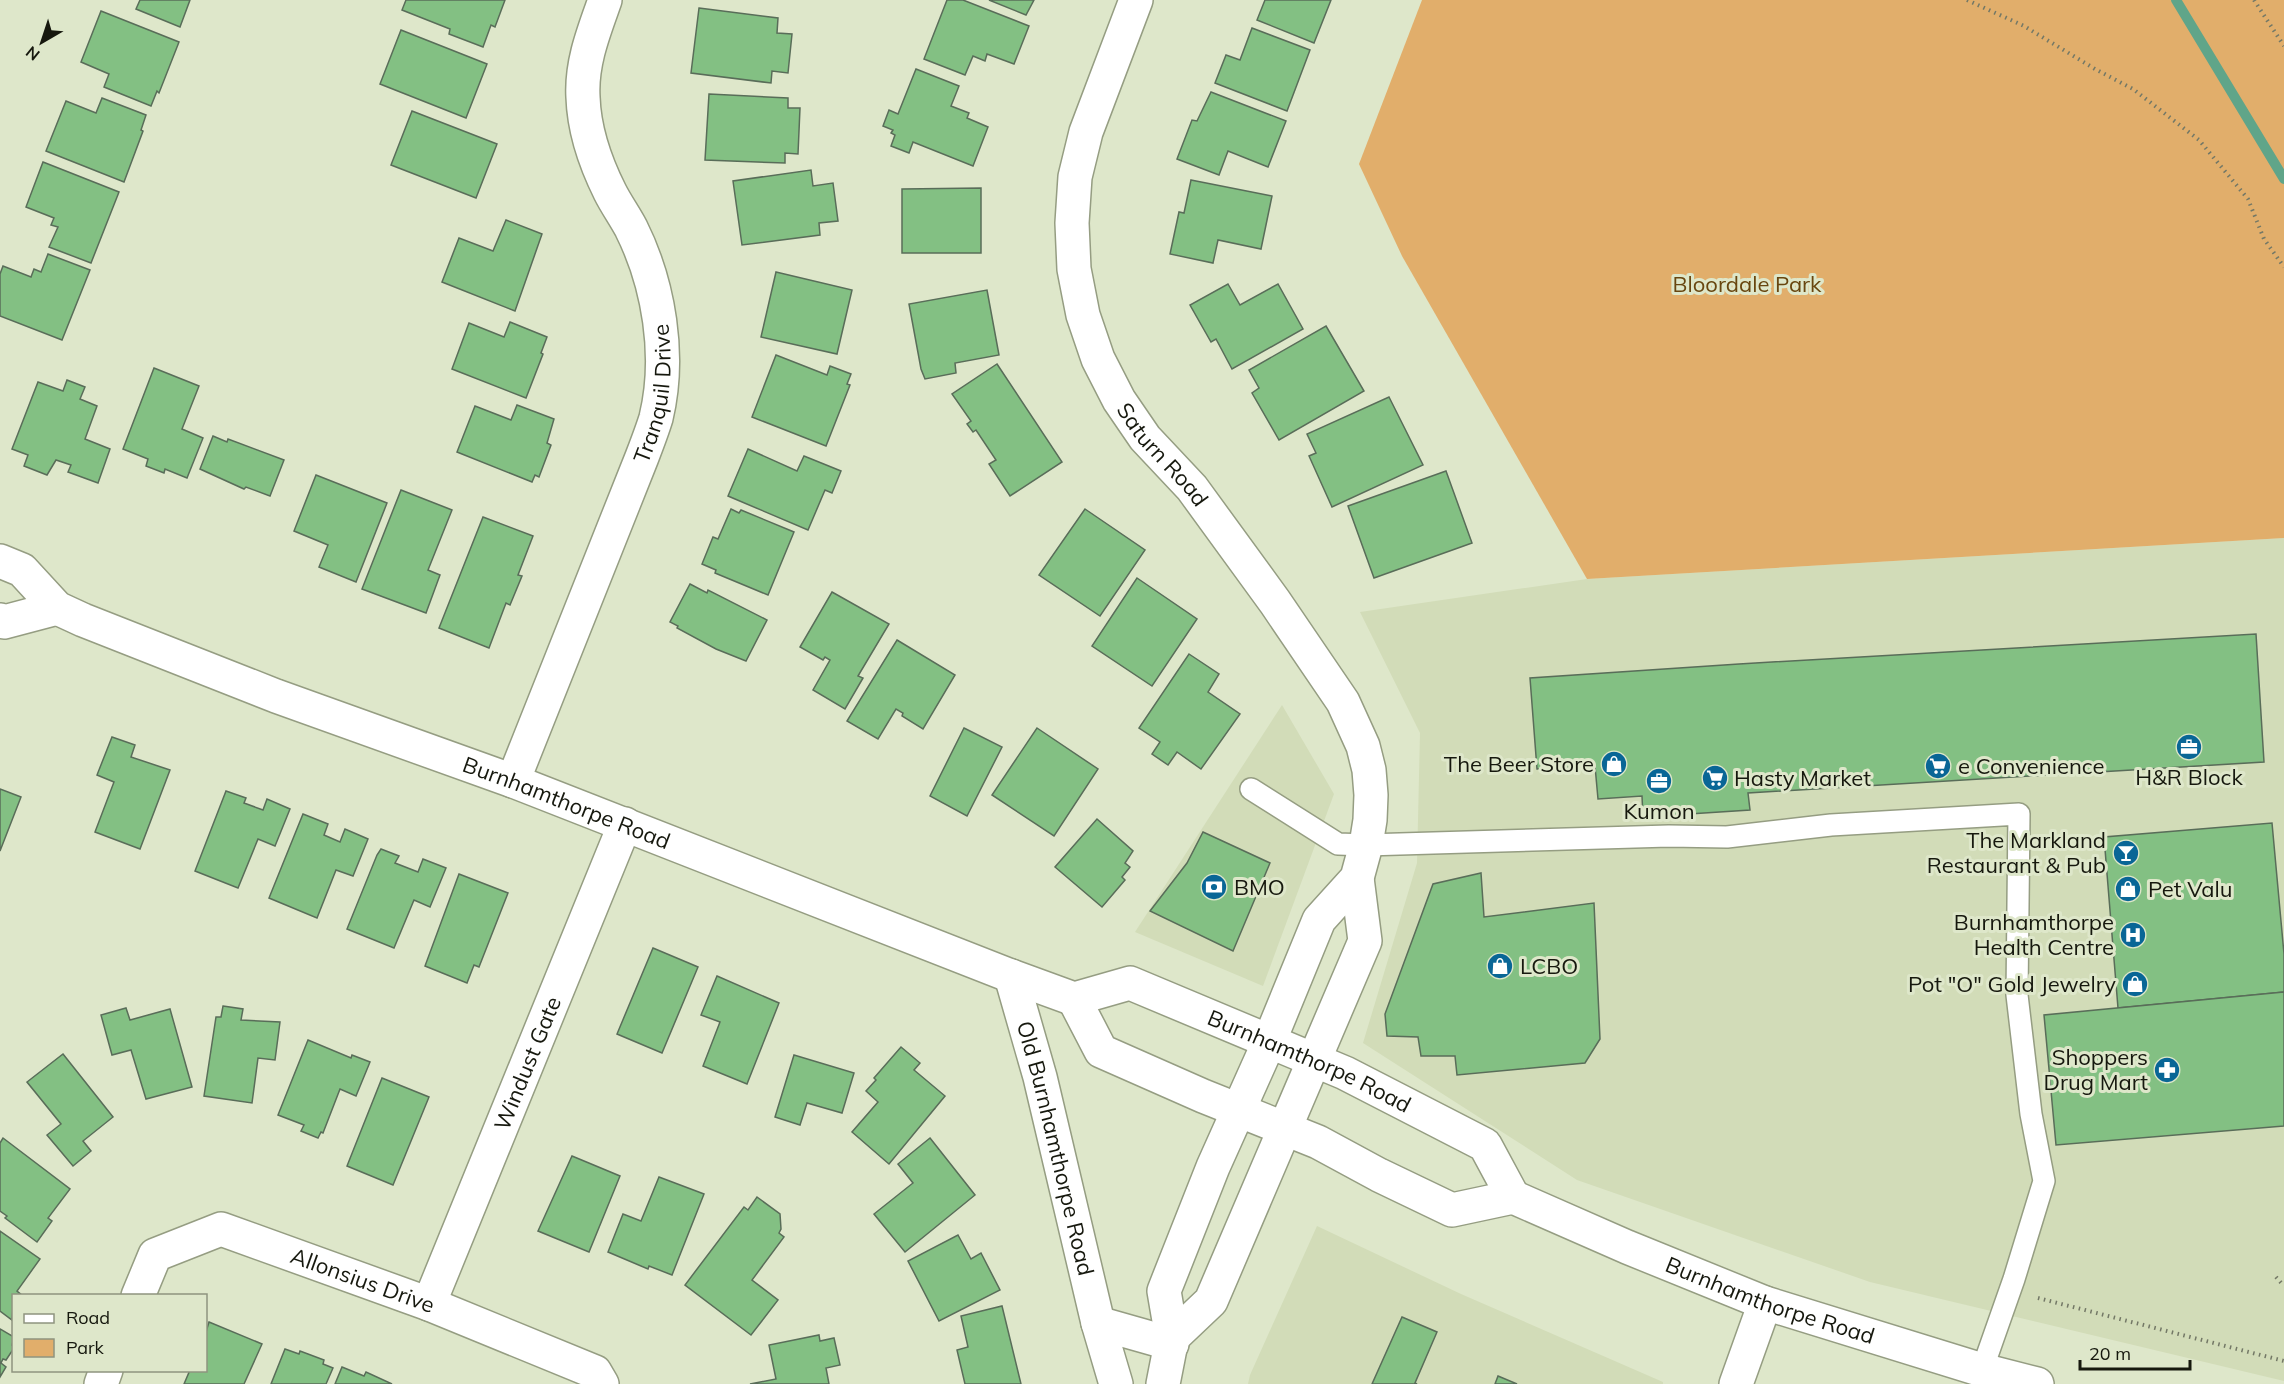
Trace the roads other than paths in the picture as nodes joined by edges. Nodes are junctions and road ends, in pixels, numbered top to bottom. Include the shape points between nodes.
1 (605, 0) edge
2 (1136, 0) edge
3 (0, 561) edge
4 (57, 608) junction
5 (0, 620) edge
6 (513, 781) junction
7 (1251, 789) dead end
8 (625, 824) junction
9 (1366, 845) junction
10 (1357, 878) junction
11 (1011, 976) junction
12 (1074, 999) junction
13 (1269, 1042) junction
14 (1314, 1062) junction
15 (1238, 1111) junction
16 (1285, 1130) junction
17 (1513, 1197) junction
18 (139, 1294) edge
19 (1765, 1303) junction
20 (429, 1304) junction
21 (1098, 1323) junction
22 (1172, 1341) junction
23 (1982, 1370) junction
24 (602, 1384) edge
25 (1116, 1384) edge
26 (1163, 1384) edge
27 (1736, 1384) edge
28 (2037, 1384) edge

1 - 6 street, Tranquil Drive via 584,65 582,97 596,162 646,263 656,301 661,379 656,418 642,457
2 - 9 street, Saturn Road via 1086,132 1075,177 1071,223 1083,315 1098,359 1119,400 1145,438 1192,488 1343,702 1369,770
3 - 4 street, Burnhamthorpe Road via 22,570
4 - 5 street
4 - 6 street, Burnhamthorpe Road via 276,696
6 - 8 street, Burnhamthorpe Road
7 - 9 lane via 1338,844
8 - 11 street, Burnhamthorpe Road
8 - 20 street, Windust Gate
9 - 10 street, Saturn Road
9 - 23 lane via 1726,837 1831,825 2019,814 2017,995 2031,1114 2044,1182
10 - 13 street, Saturn Road via 1319,920
10 - 14 street, Saturn Road via 1365,941
11 - 12 street, Burnhamthorpe Road
11 - 21 street, Old Burnhamthorpe Road via 1040,1077
12 - 13 street, Burnhamthorpe Road via 1130,983
12 - 15 street via 1101,1051
13 - 14 street, Burnhamthorpe Road
13 - 15 street
14 - 16 street
14 - 17 street, Burnhamthorpe Road via 1345,1073 1485,1145
15 - 16 street
15 - 22 street via 1164,1291
16 - 17 street via 1318,1142 1452,1210
16 - 22 street via 1211,1301
17 - 19 street, Burnhamthorpe Road
18 - 20 street, Allonsius Drive via 155,1255 221,1229
19 - 23 street, Burnhamthorpe Road
19 - 27 street
20 - 24 street, Allonsius Drive via 595,1372
21 - 22 street
21 - 25 street, Old Burnhamthorpe Road
22 - 26 street
23 - 28 street, Burnhamthorpe Road

